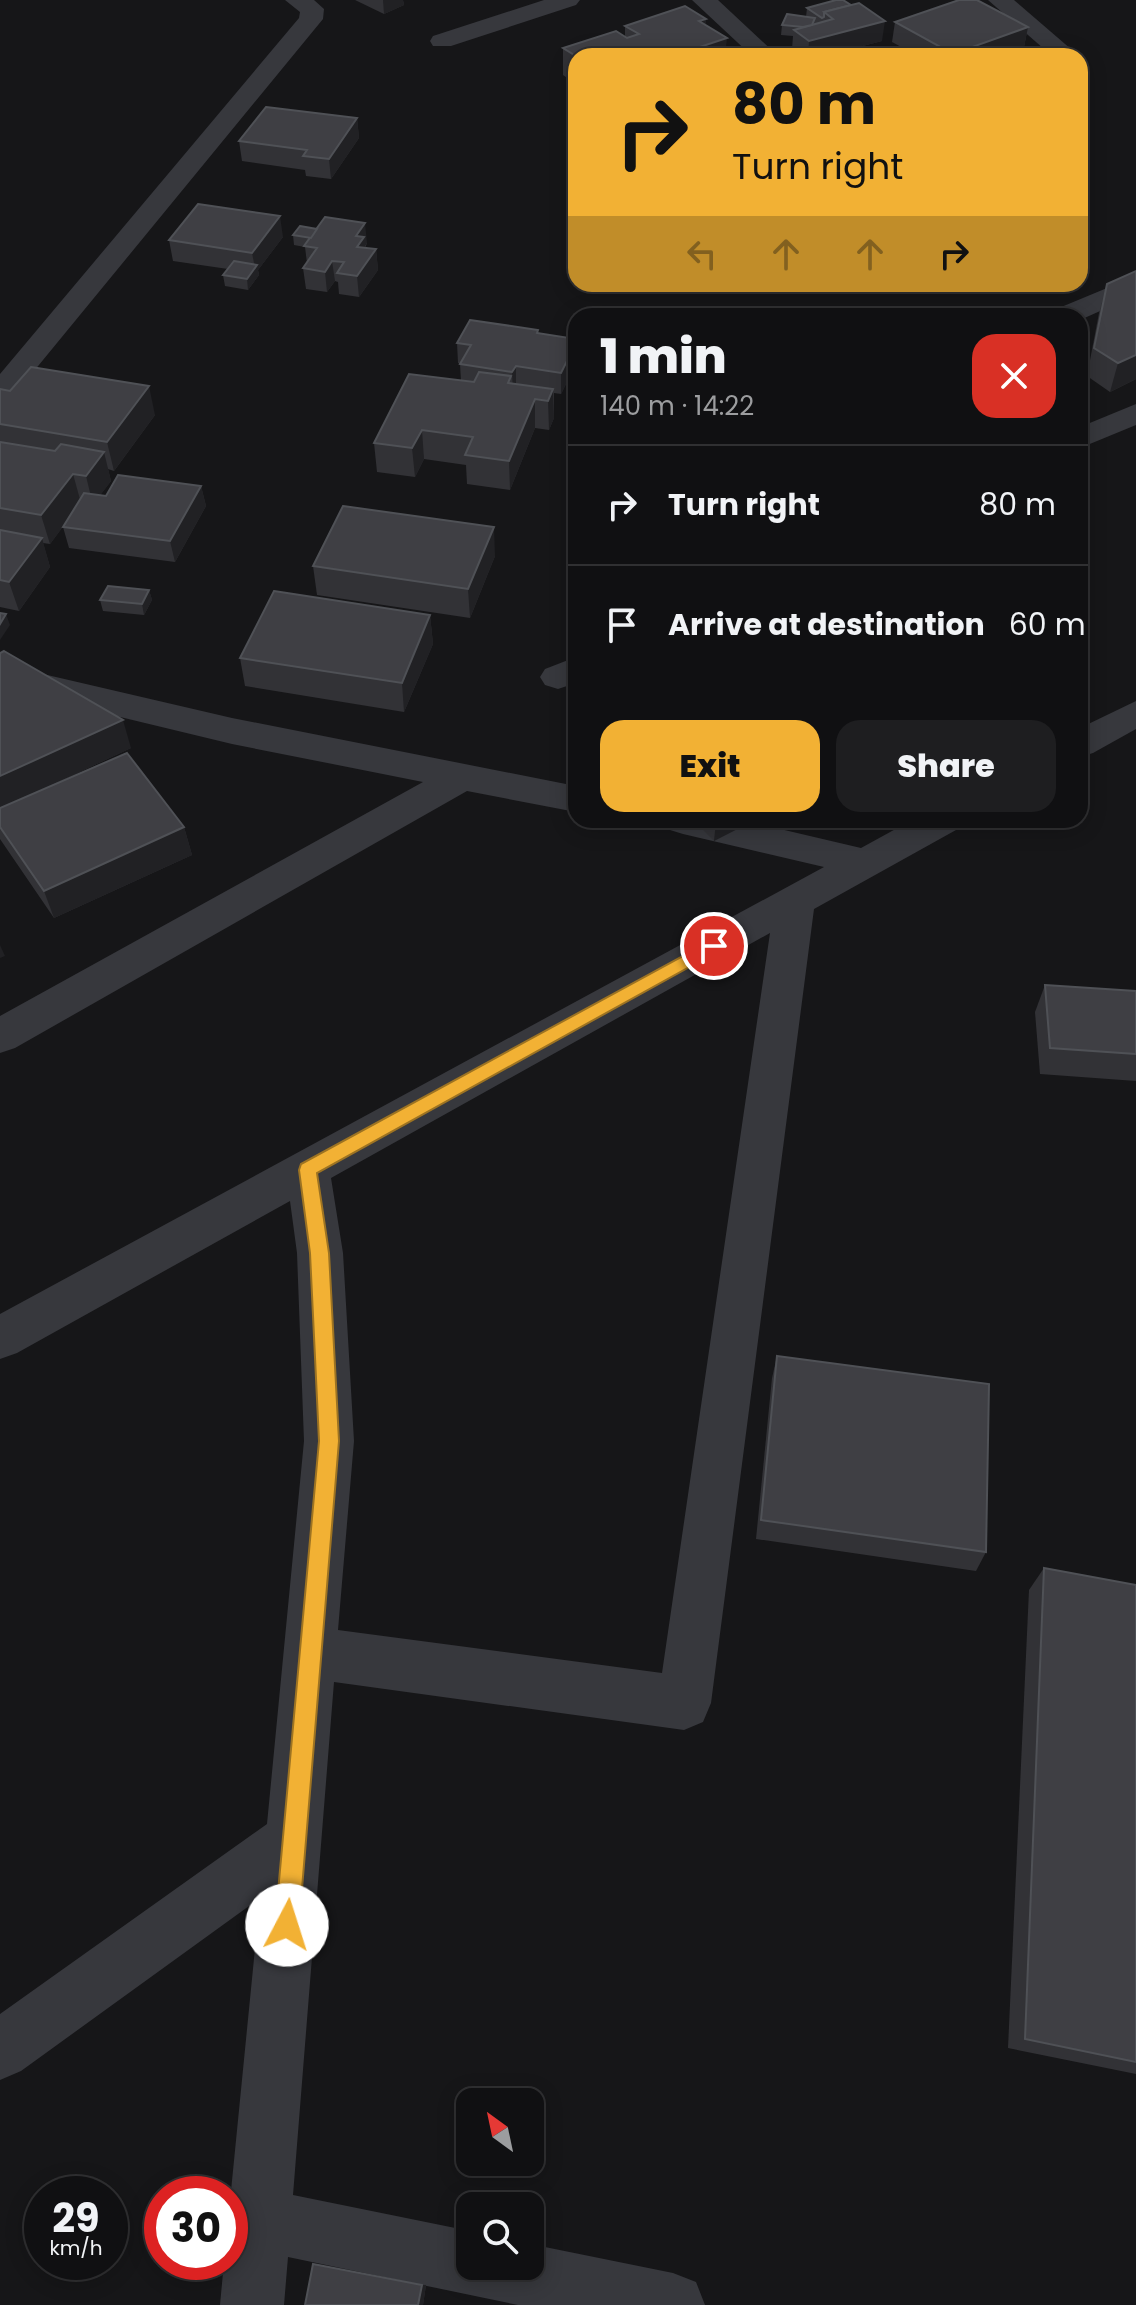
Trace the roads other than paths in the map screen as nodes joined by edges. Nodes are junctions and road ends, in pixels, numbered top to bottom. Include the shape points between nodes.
1 (297, 0) edge
2 (568, 0) edge
3 (704, 0) edge
4 (1000, 0) edge
5 (442, 41) dead end
6 (757, 48) edge
7 (1057, 48) edge
8 (1136, 285) edge
9 (1081, 308) edge
10 (0, 393) edge
11 (1136, 413) edge
12 (1088, 435) edge
13 (0, 676) edge
14 (1136, 713) edge
15 (1088, 740) edge
16 (463, 776) junction
17 (568, 797) edge
18 (717, 828) edge
19 (929, 828) edge
20 (866, 863) junction
21 (795, 901) junction
22 (0, 1036) edge
23 (308, 1170) junction
24 (0, 1338) edge
25 (311, 1653) junction
26 (296, 1837) junction
27 (0, 2050) edge
28 (260, 2220) junction
29 (456, 2260) edge
30 (544, 2278) edge
31 (252, 2305) edge
32 (673, 2305) edge

1 - 10 street via 312,9 311,19
2 - 5 street
3 - 6 street
4 - 7 street
8 - 9 street
11 - 12 street
13 - 16 street via 232,731
14 - 15 street
16 - 17 street
16 - 22 street
18 - 20 street
19 - 20 street
20 - 21 street
21 - 23 street
21 - 25 street via 684,1703
23 - 24 street
23 - 25 street via 320,1253 329,1441
25 - 26 street
26 - 27 street
26 - 28 street
28 - 29 street
28 - 31 street
30 - 32 street

